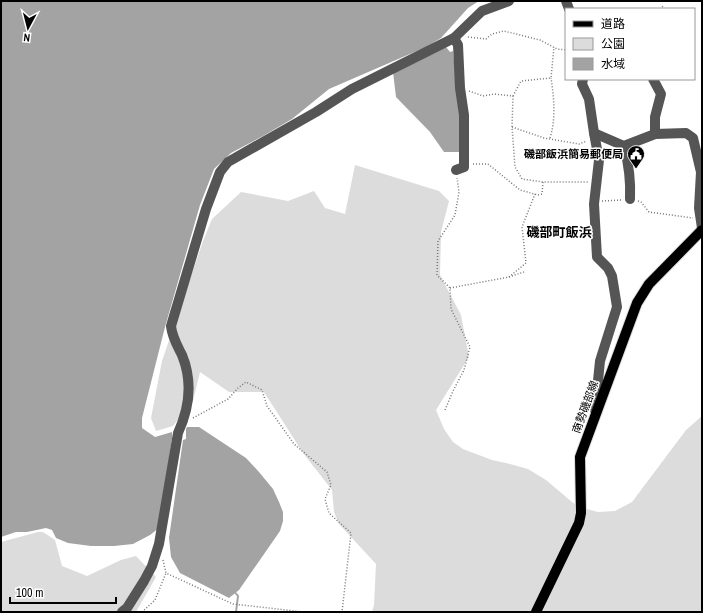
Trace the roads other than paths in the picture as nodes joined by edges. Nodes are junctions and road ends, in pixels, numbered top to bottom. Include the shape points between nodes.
1 (509, 1) edge
2 (456, 41) junction
3 (583, 80) edge
4 (654, 80) edge
5 (655, 134) junction
6 (594, 136) junction
7 (624, 146) junction
8 (460, 168) road end
9 (630, 200) road end
10 (702, 226) edge
11 (595, 412) junction
12 (122, 612) edge
13 (536, 612) edge

1 - 2 street via 482,11
2 - 8 street via 464,116
2 - 12 street via 433,49 352,89 228,162 220,172 206,209 172,326 172,334 182,355 190,391 178,433 158,548 144,581
3 - 6 street via 582,84 589,99
4 - 5 street via 661,94 655,117
5 - 7 street
5 - 10 street via 686,133 693,138 701,172 699,208
6 - 7 street
6 - 11 street via 599,160 594,200 597,257 612,276 617,307 600,361
7 - 9 street via 630,169
10 - 11 main road, 南勢磯部線 via 649,284 637,303
11 - 13 main road, 南勢磯部線 via 580,457 579,523

